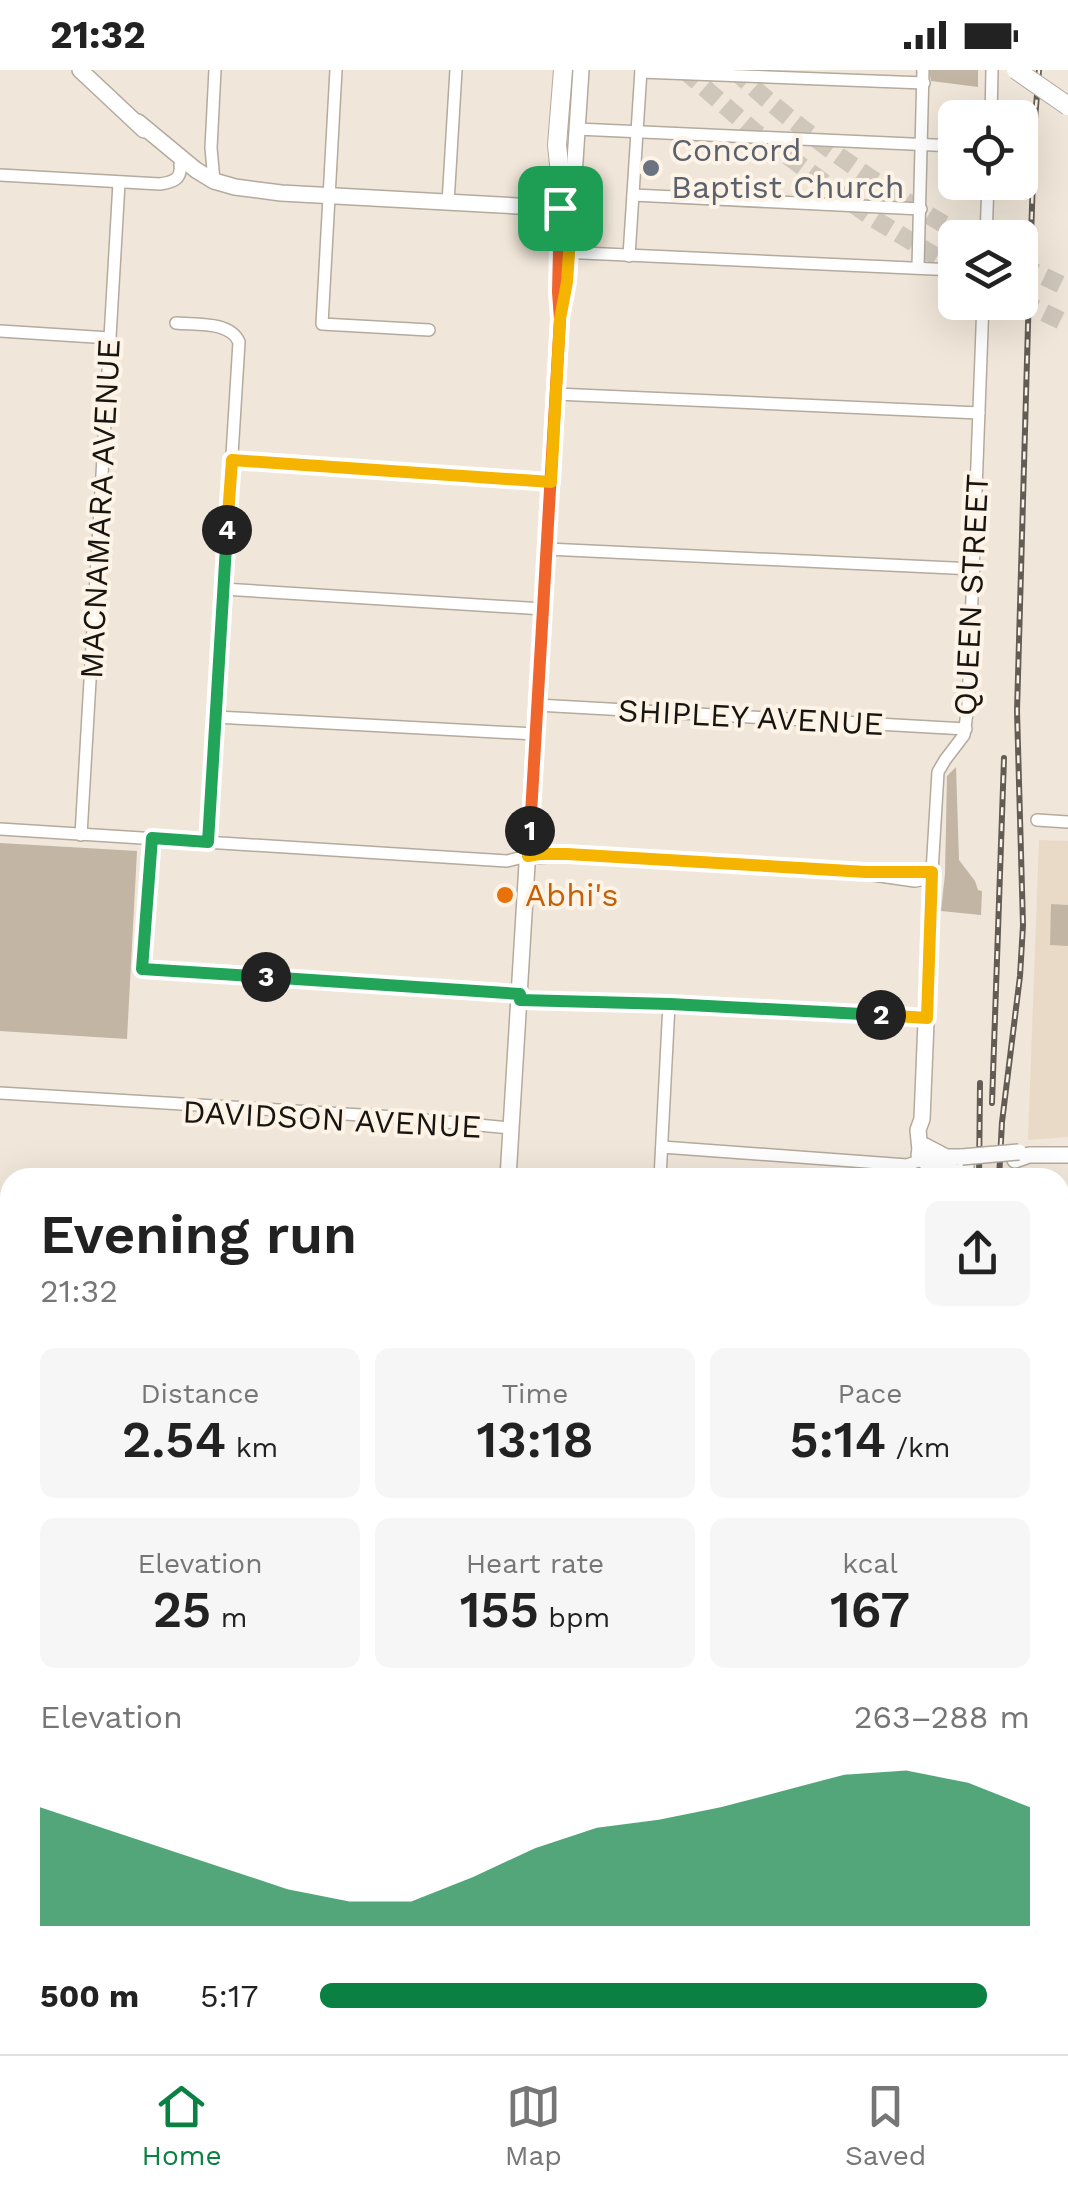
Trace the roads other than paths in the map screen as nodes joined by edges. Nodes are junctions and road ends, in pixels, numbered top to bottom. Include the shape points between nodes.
1 (80, 70) edge
2 (215, 70) edge
3 (336, 70) edge
4 (456, 70) edge
5 (566, 70) edge
6 (581, 70) edge
7 (992, 70) edge
8 (1016, 70) edge
9 (1036, 70) edge
10 (641, 71) edge
11 (924, 76) edge
12 (1068, 92) edge
13 (991, 100) edge
14 (1068, 106) edge
15 (585, 129) junction
16 (637, 132) junction
17 (923, 145) junction
18 (938, 145) edge
19 (211, 148) junction
20 (184, 164) junction
21 (0, 175) edge
22 (214, 181) junction
23 (119, 182) junction
24 (561, 184) joint
25 (281, 192) junction
26 (632, 194) junction
27 (329, 196) junction
28 (448, 202) junction
29 (921, 208) junction
30 (566, 209) junction
31 (564, 253) junction
32 (629, 256) junction
33 (918, 267) junction
34 (938, 269) edge
35 (982, 320) edge
36 (176, 323) dead end
37 (429, 330) dead end
38 (0, 331) edge
39 (110, 338) junction
40 (556, 394) junction
41 (979, 413) junction
42 (232, 460) junction
43 (551, 482) junction
44 (547, 549) junction
45 (974, 569) junction
46 (223, 589) junction
47 (543, 609) junction
48 (537, 705) junction
49 (216, 717) junction
50 (966, 730) junction
51 (535, 734) junction
52 (1038, 820) dead end
53 (1068, 822) edge
54 (0, 830) edge
55 (81, 835) junction
56 (152, 838) junction
57 (208, 842) junction
58 (528, 856) junction
59 (928, 880) junction
60 (520, 997) junction
61 (670, 1004) junction
62 (927, 1018) junction
63 (0, 1096) edge
64 (511, 1128) junction
65 (662, 1146) junction
66 (1065, 1152) edge
67 (923, 1153) junction
68 (509, 1168) edge
69 (661, 1168) edge
70 (959, 1168) edge
71 (969, 1168) edge

1 - 20 main road
2 - 19 street
3 - 27 street
4 - 28 street
5 - 24 highway via 556,145
6 - 15 main road
7 - 13 street
8 - 14 highway, bridge
9 - 12 highway
10 - 11 street
10 - 16 street
11 - 17 street
15 - 16 street
15 - 30 main road
16 - 17 street
16 - 26 street
17 - 18 street
17 - 29 street
19 - 20 street via 201,164
19 - 22 street
20 - 22 main road
20 - 23 street via 177,178 160,184
20 - 25 main road via 200,181 226,191
21 - 23 street
22 - 25 main road
23 - 39 street, MACNAMARA AVENUE
24 - 30 main road
25 - 27 main road
26 - 29 street
26 - 32 street
27 - 28 main road
27 - 37 street via 322,324
28 - 30 main road
29 - 33 street
30 - 31 main road
31 - 32 street
31 - 40 main road
32 - 33 street
33 - 34 street
35 - 41 street, QUEEN STREET
36 - 42 street via 237,335
38 - 39 street
39 - 55 street, MACNAMARA AVENUE
40 - 41 street
40 - 43 main road
41 - 45 street, QUEEN STREET
42 - 43 street
42 - 46 street
43 - 44 main road
44 - 45 street
44 - 47 main road
45 - 50 street, QUEEN STREET
46 - 47 street
46 - 49 street
47 - 48 main road
48 - 50 street, SHIPLEY AVENUE
48 - 51 main road
49 - 51 street
49 - 57 street
50 - 59 street, QUEEN STREET via 938,772
51 - 58 main road
52 - 53 street
54 - 55 street
55 - 56 street
56 - 57 street
56 - 60 street via 142,969
57 - 58 street via 507,861
58 - 59 main road
58 - 60 main road
59 - 62 main road, QUEEN STREET
60 - 61 street
60 - 64 main road
61 - 62 street
61 - 65 street
62 - 67 main road, QUEEN STREET via 918,1130
63 - 64 street, DAVIDSON AVENUE
64 - 68 main road
65 - 67 street via 907,1166
65 - 69 street
66 - 71 main road
67 - 70 main road via 946,1157

